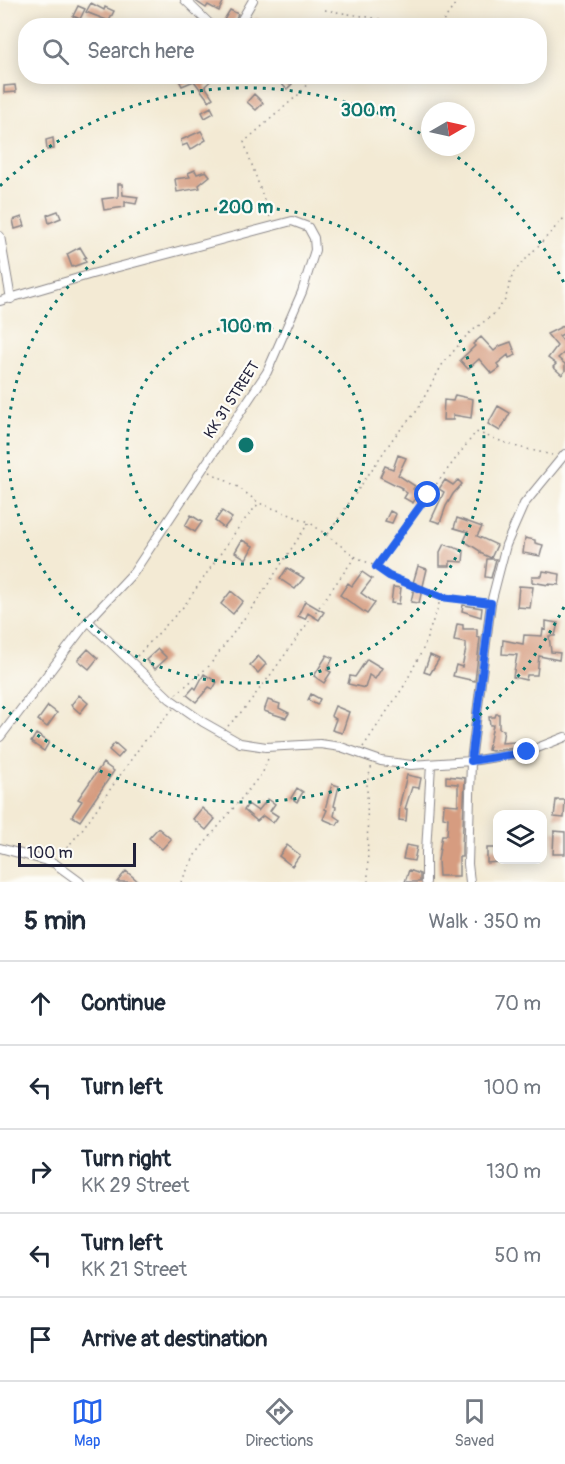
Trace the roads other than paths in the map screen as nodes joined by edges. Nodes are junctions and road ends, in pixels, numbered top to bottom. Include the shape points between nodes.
1 (185, 0) edge
2 (253, 0) edge
3 (204, 18) edge
4 (243, 18) edge
5 (0, 236) edge
6 (11, 299) junction
7 (0, 301) edge
8 (564, 456) edge
9 (88, 621) junction
10 (0, 737) edge
11 (565, 737) edge
12 (471, 761) junction
13 (431, 764) junction
14 (0, 848) edge
15 (80, 882) edge
16 (426, 882) edge
17 (470, 882) edge

1 - 3 street
2 - 4 street
5 - 6 street
6 - 7 street, KK 31 STREET
6 - 9 street, KK 31 STREET via 292,221 308,227 314,238 315,250 302,292 267,372 134,572
8 - 12 street via 525,504 506,545 491,603
9 - 10 street, KK 31 STREET
9 - 13 street via 170,699 240,743 320,744 411,765
11 - 12 street via 527,752
12 - 13 street
12 - 17 street
13 - 16 street
14 - 15 street via 54,863

